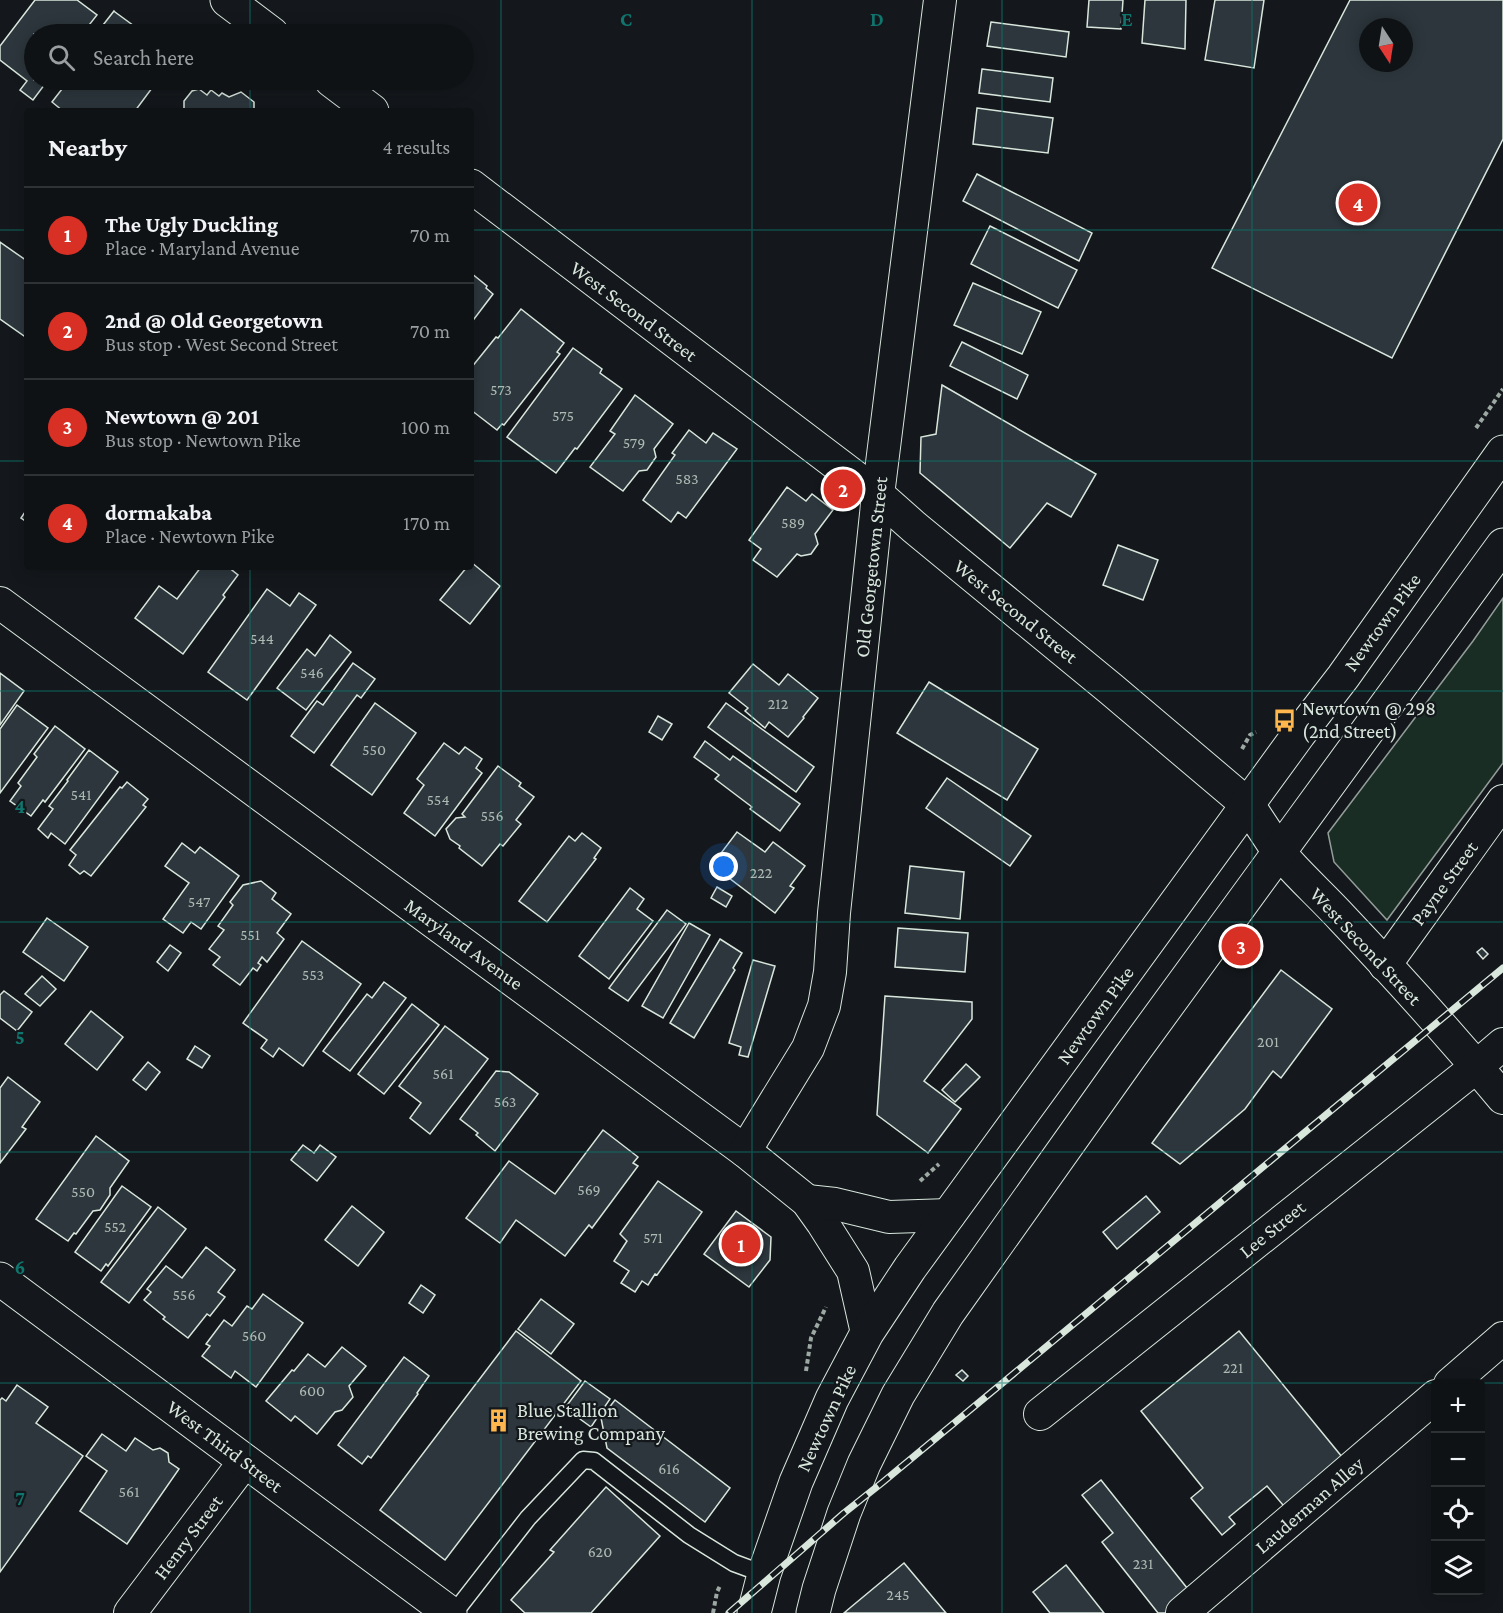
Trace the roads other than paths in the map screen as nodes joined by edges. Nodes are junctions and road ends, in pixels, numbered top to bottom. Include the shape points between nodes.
1 (227, 0) edge
2 (940, 0) edge
3 (259, 24) edge
4 (344, 90) edge
5 (368, 108) edge
6 (474, 188) edge
7 (1503, 453) edge
8 (878, 495) junction
9 (1503, 545) edge
10 (0, 603) edge
11 (1503, 801) edge
12 (1248, 806) junction
13 (1280, 852) junction
14 (1385, 965) junction
15 (1503, 1044) edge
16 (1476, 1067) junction
17 (1503, 1098) edge
18 (745, 1151) junction
19 (807, 1201) junction
20 (949, 1215) junction
21 (0, 1279) edge
22 (867, 1333) junction
23 (1503, 1338) edge
24 (1455, 1379) edge
25 (1431, 1400) edge
26 (1040, 1414) dead end
27 (245, 1461) junction
28 (764, 1574) junction
29 (130, 1613) edge
30 (452, 1613) edge
31 (754, 1613) edge
32 (813, 1613) edge
33 (1182, 1613) edge

1 - 3 main road
2 - 8 street, Old Georgetown Street
4 - 5 main road
6 - 8 main road, West Second Street
7 - 12 main road, Newtown Pike
8 - 12 main road, West Second Street
8 - 18 street, Old Georgetown Street via 824,1006 808,1048
9 - 13 main road
10 - 18 street, Maryland Avenue
11 - 14 street, Payne Street
12 - 13 main road, West Second Street
12 - 20 main road, Newtown Pike
13 - 14 street, West Second Street
13 - 32 main road via 948,1313 898,1395 864,1464 844,1513
14 - 16 street, West Second Street
15 - 16 street, Lee Street
16 - 17 street, West Second Street
16 - 26 street, Lee Street
18 - 19 street, Maryland Avenue
19 - 20 street via 889,1217
19 - 22 street, Maryland Avenue via 853,1271
20 - 22 main road, Newtown Pike
21 - 27 main road, West Third Street
22 - 28 main road, Newtown Pike via 832,1399 796,1482
23 - 24 street
25 - 33 street, Lauderman Alley
27 - 29 street, Henry Street
27 - 30 main road, West Third Street
28 - 30 lane via 734,1563 689,1535 594,1461 583,1460 528,1518
28 - 31 main road, Newtown Pike

